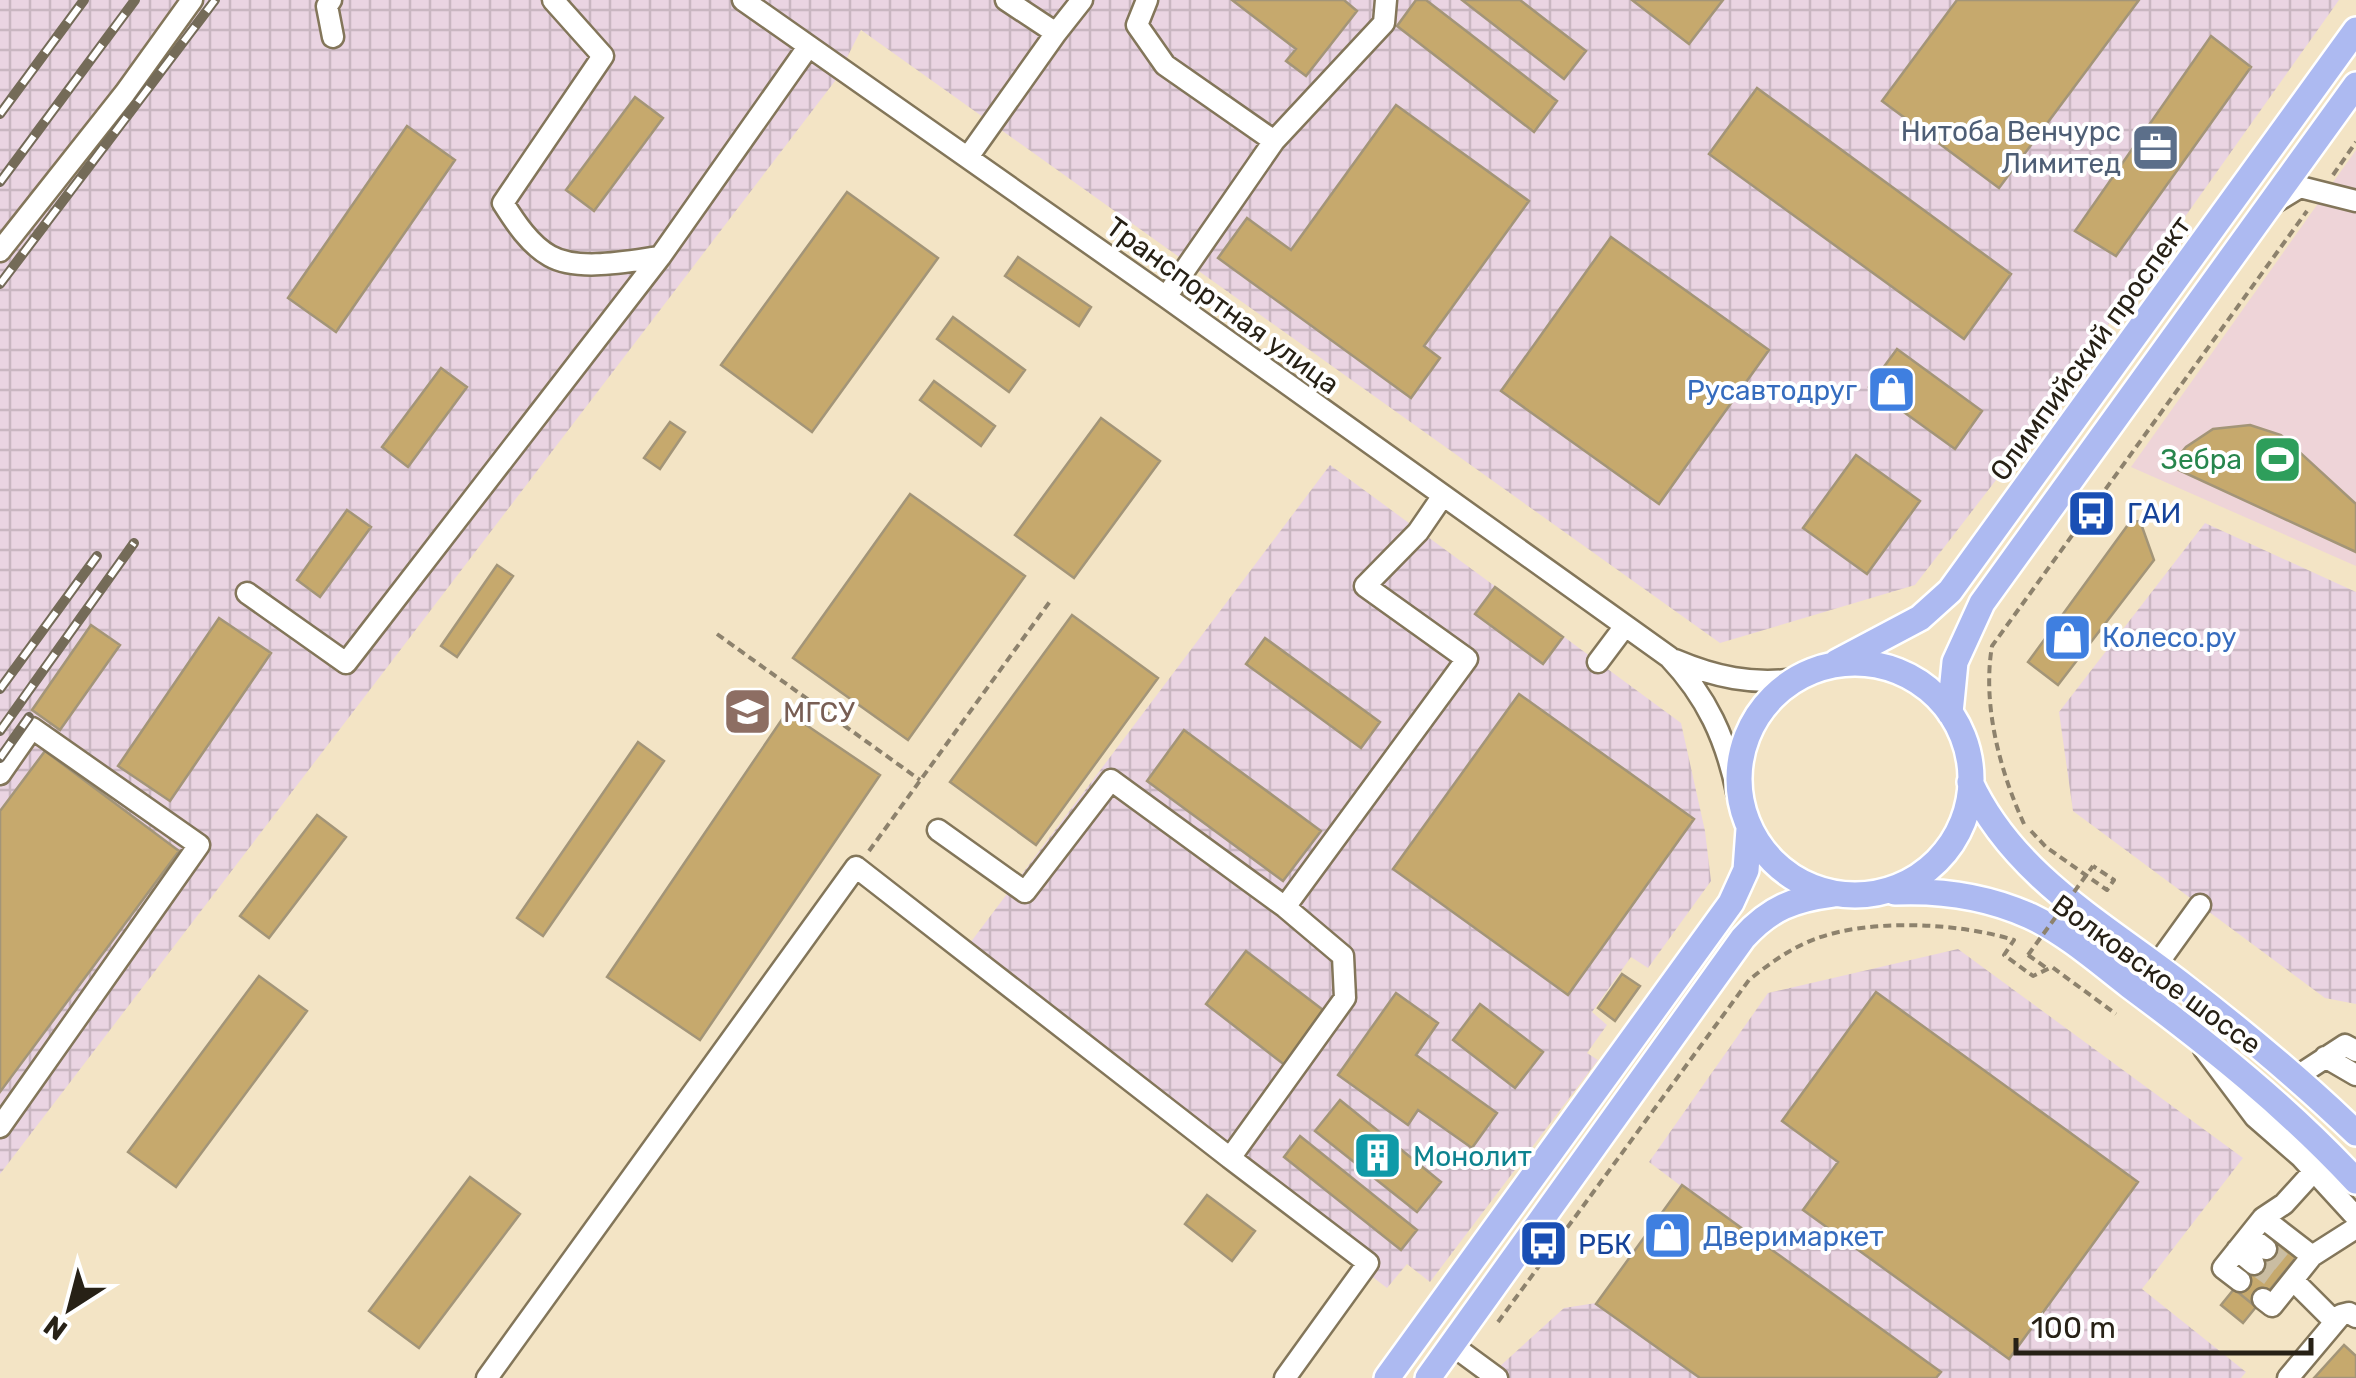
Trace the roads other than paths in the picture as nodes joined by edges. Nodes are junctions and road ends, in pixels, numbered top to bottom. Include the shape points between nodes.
1 (192, 0) edge
2 (331, 0) edge
3 (553, 0) edge
4 (743, 0) edge
5 (1006, 0) edge
6 (1082, 0) edge
7 (1147, 0) edge
8 (1386, 0) edge
9 (2356, 30) edge
10 (1056, 33) junction
11 (334, 36) dead end
12 (808, 48) junction
13 (2356, 85) edge
14 (1274, 141) junction
15 (968, 157) junction
16 (2356, 200) edge
17 (2267, 207) junction
18 (0, 251) edge
19 (660, 258) junction
20 (1166, 297) junction
21 (1442, 497) junction
22 (248, 593) dead end
23 (1625, 626) junction
24 (1668, 658) junction
25 (1598, 662) dead end
26 (1837, 662) junction
27 (1796, 679) junction
28 (1950, 713) junction
29 (0, 774) edge
30 (1970, 782) junction
31 (1737, 792) junction
32 (1749, 829) junction
33 (938, 830) dead end
34 (1885, 892) junction
35 (1835, 894) junction
36 (2200, 905) dead end
37 (1285, 907) junction
38 (2156, 966) junction
39 (2195, 1035) junction
40 (2352, 1044) edge
41 (2325, 1057) junction
42 (2356, 1074) edge
43 (2296, 1077) junction
44 (0, 1127) edge
45 (2356, 1133) edge
46 (1230, 1158) junction
47 (2314, 1170) junction
48 (2356, 1181) edge
49 (2356, 1217) edge
50 (2264, 1218) junction
51 (2356, 1228) edge
52 (2243, 1243) junction
53 (2260, 1256) tunnel mouth
54 (2312, 1256) junction
55 (2288, 1278) junction
56 (2240, 1281) dead end
57 (2263, 1299) dead end
58 (2346, 1319) edge
59 (1452, 1345) junction
60 (487, 1378) edge
61 (1285, 1378) edge
62 (1387, 1378) edge
63 (1428, 1378) edge
64 (1497, 1378) edge
65 (2288, 1378) edge

1 - 18 street
2 - 11 street
3 - 19 street via 603,56 502,203 552,257 594,265
4 - 12 street, Транспортная улица
5 - 10 street
6 - 10 street
7 - 14 street via 1136,26 1165,65
8 - 14 street via 1384,23
9 - 26 main road, Олимпийский проспект via 1950,591 1920,618
10 - 15 street
12 - 15 street, Транспортная улица
12 - 19 street
13 - 17 main road
14 - 20 street
15 - 20 street, Транспортная улица
16 - 17 street via 2300,187
17 - 28 main road via 1982,603 1955,662
19 - 22 street via 346,663
20 - 21 street, Транспортная улица
21 - 23 street, Транспортная улица
21 - 37 street via 1365,586 1467,659
23 - 24 street, Транспортная улица
23 - 25 street
24 - 27 street, Транспортная улица via 1740,681
24 - 31 street, Транспортная улица via 1716,722
26 - 27 main road
26 - 28 main road via 1902,672
27 - 31 main road via 1756,726 1741,758
28 - 30 main road via 1968,750
29 - 44 street via 32,728 199,845
30 - 34 main road via 1948,844 1922,873
30 - 38 main road, Волковское шоссе via 1998,832 2039,877
31 - 32 main road
32 - 35 main road via 1786,870
32 - 62 main road via 1746,870 1731,903
33 - 37 street via 1025,892 1111,780
34 - 35 main road
34 - 39 main road, Волковское шоссе via 1950,893 2033,918
35 - 59 main road via 1786,903 1759,920
36 - 38 street
37 - 46 street via 1343,956 1345,998
38 - 43 main road, Волковское шоссе
39 - 47 street via 2255,1117
39 - 48 main road, Волковское шоссе via 2290,1113
40 - 41 street
41 - 42 street
41 - 43 street
43 - 45 main road, Волковское шоссе
46 - 60 street via 856,867
46 - 61 street via 1368,1264
47 - 49 street
47 - 50 street
50 - 52 street
50 - 54 street
51 - 54 street
52 - 53 street
52 - 56 street via 2223,1268
54 - 55 street
55 - 57 street via 2272,1306
55 - 58 street
58 - 65 street
59 - 63 main road
59 - 64 street

